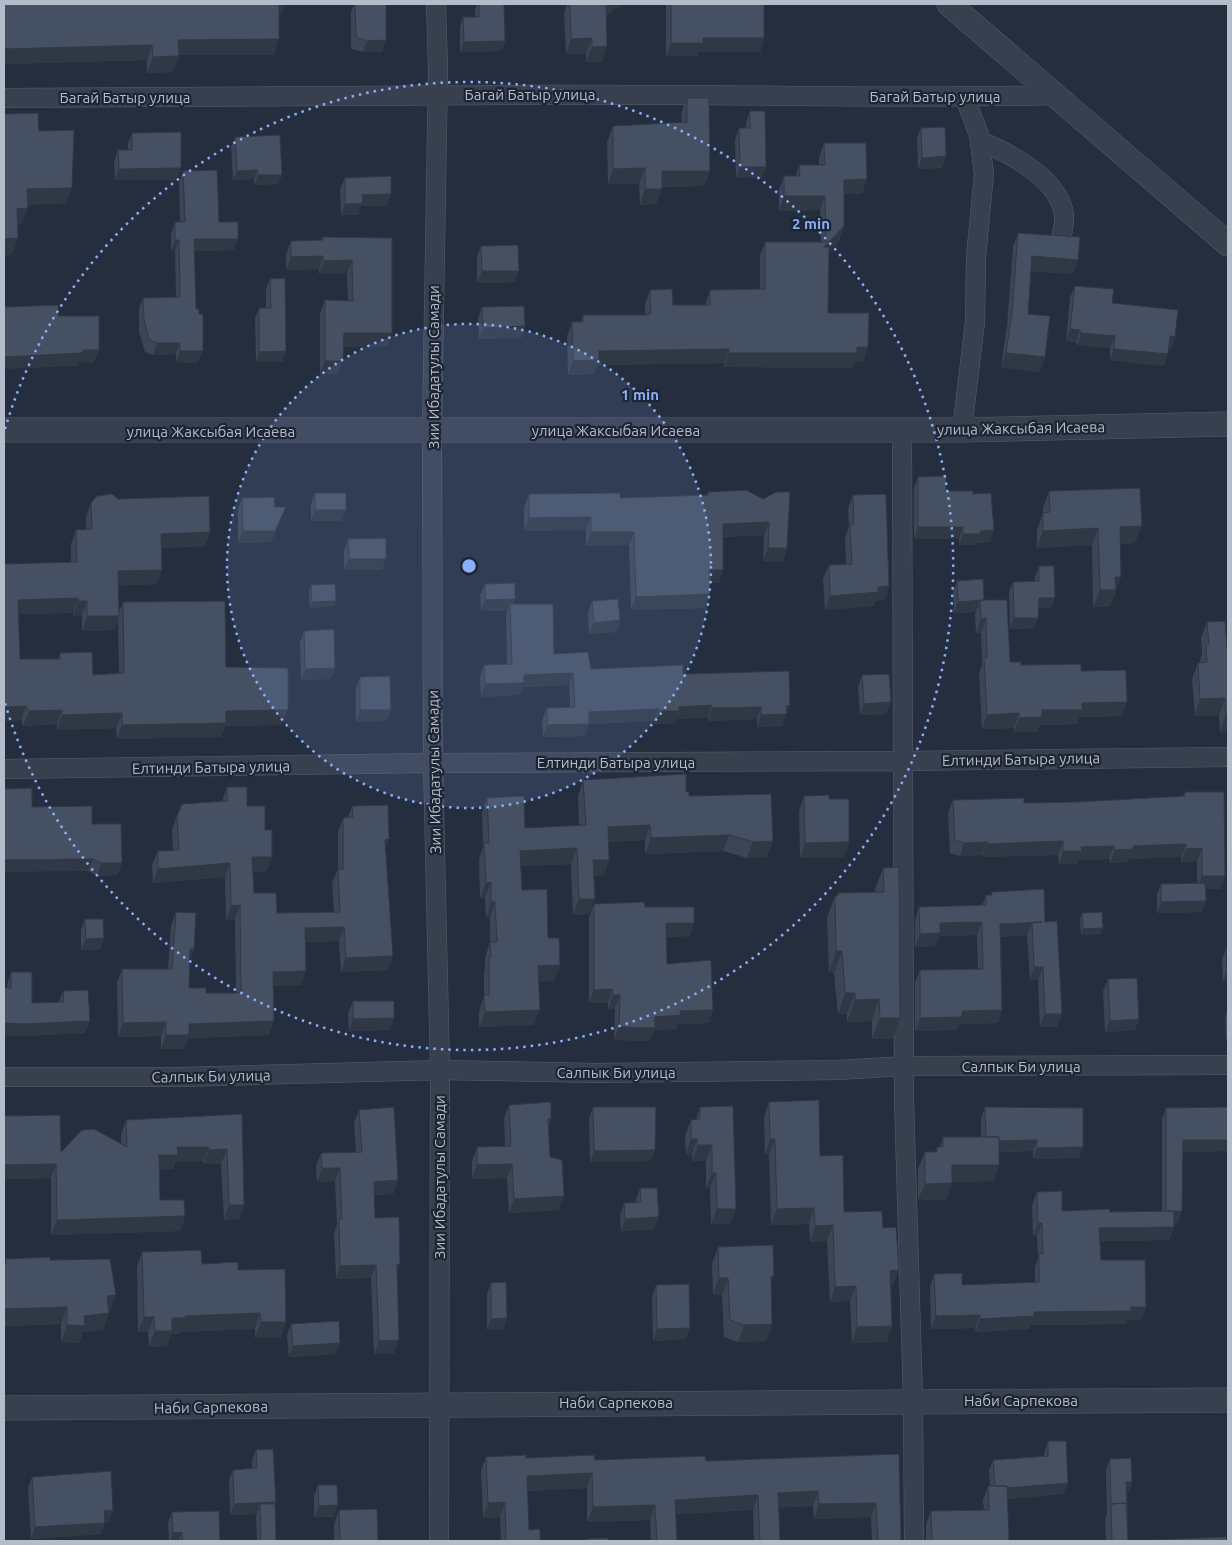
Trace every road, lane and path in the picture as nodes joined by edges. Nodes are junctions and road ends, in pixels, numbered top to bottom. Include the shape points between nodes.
1 (436, 4) edge
2 (948, 4) edge
3 (436, 94) junction
4 (1055, 95) junction
5 (4, 98) edge
6 (965, 98) junction
7 (980, 141) junction
8 (1062, 234) edge
9 (1228, 244) edge
10 (1228, 424) edge
11 (4, 430) edge
12 (902, 430) junction
13 (962, 430) junction
14 (432, 431) junction
15 (1228, 757) edge
16 (905, 761) junction
17 (433, 763) junction
18 (4, 770) edge
19 (1228, 1065) edge
20 (904, 1066) junction
21 (440, 1070) junction
22 (4, 1078) edge
23 (913, 1400) junction
24 (1228, 1400) edge
25 (439, 1404) junction
26 (4, 1408) edge
27 (439, 1541) edge
28 (914, 1541) edge

1 - 3 street, Зии Ибадатулы Самади
2 - 4 street
3 - 5 street, Багай Батыр улица
3 - 6 street, Багай Батыр улица
3 - 14 street, Зии Ибадатулы Самади
4 - 6 street, Багай Батыр улица
4 - 9 street
6 - 7 street
7 - 8 street via 1010,156 1050,186 1064,215
7 - 13 street via 984,174 976,256 975,322
10 - 13 street, улица Жаксыбая Исаева
11 - 14 street, улица Жаксыбая Исаева
12 - 13 street, улица Жаксыбая Исаева
12 - 14 street, улица Жаксыбая Исаева
12 - 16 street
14 - 17 street, Зии Ибадатулы Самади
15 - 16 street, Елтинди Батыра улица
16 - 17 street, Елтинди Батыра улица
16 - 20 street
17 - 18 street, Елтинди Батыра улица
17 - 21 street, Зии Ибадатулы Самади
19 - 20 street, Салпык Би улица
20 - 21 street, Салпык Би улица via 596,1074
20 - 23 street
21 - 22 street, Салпык Би улица
21 - 25 street, Зии Ибадатулы Самади
23 - 24 street, Наби Сарпекова
23 - 25 street, Наби Сарпекова
23 - 28 street
25 - 26 street, Наби Сарпекова
25 - 27 street, Зии Ибадатулы Самади

